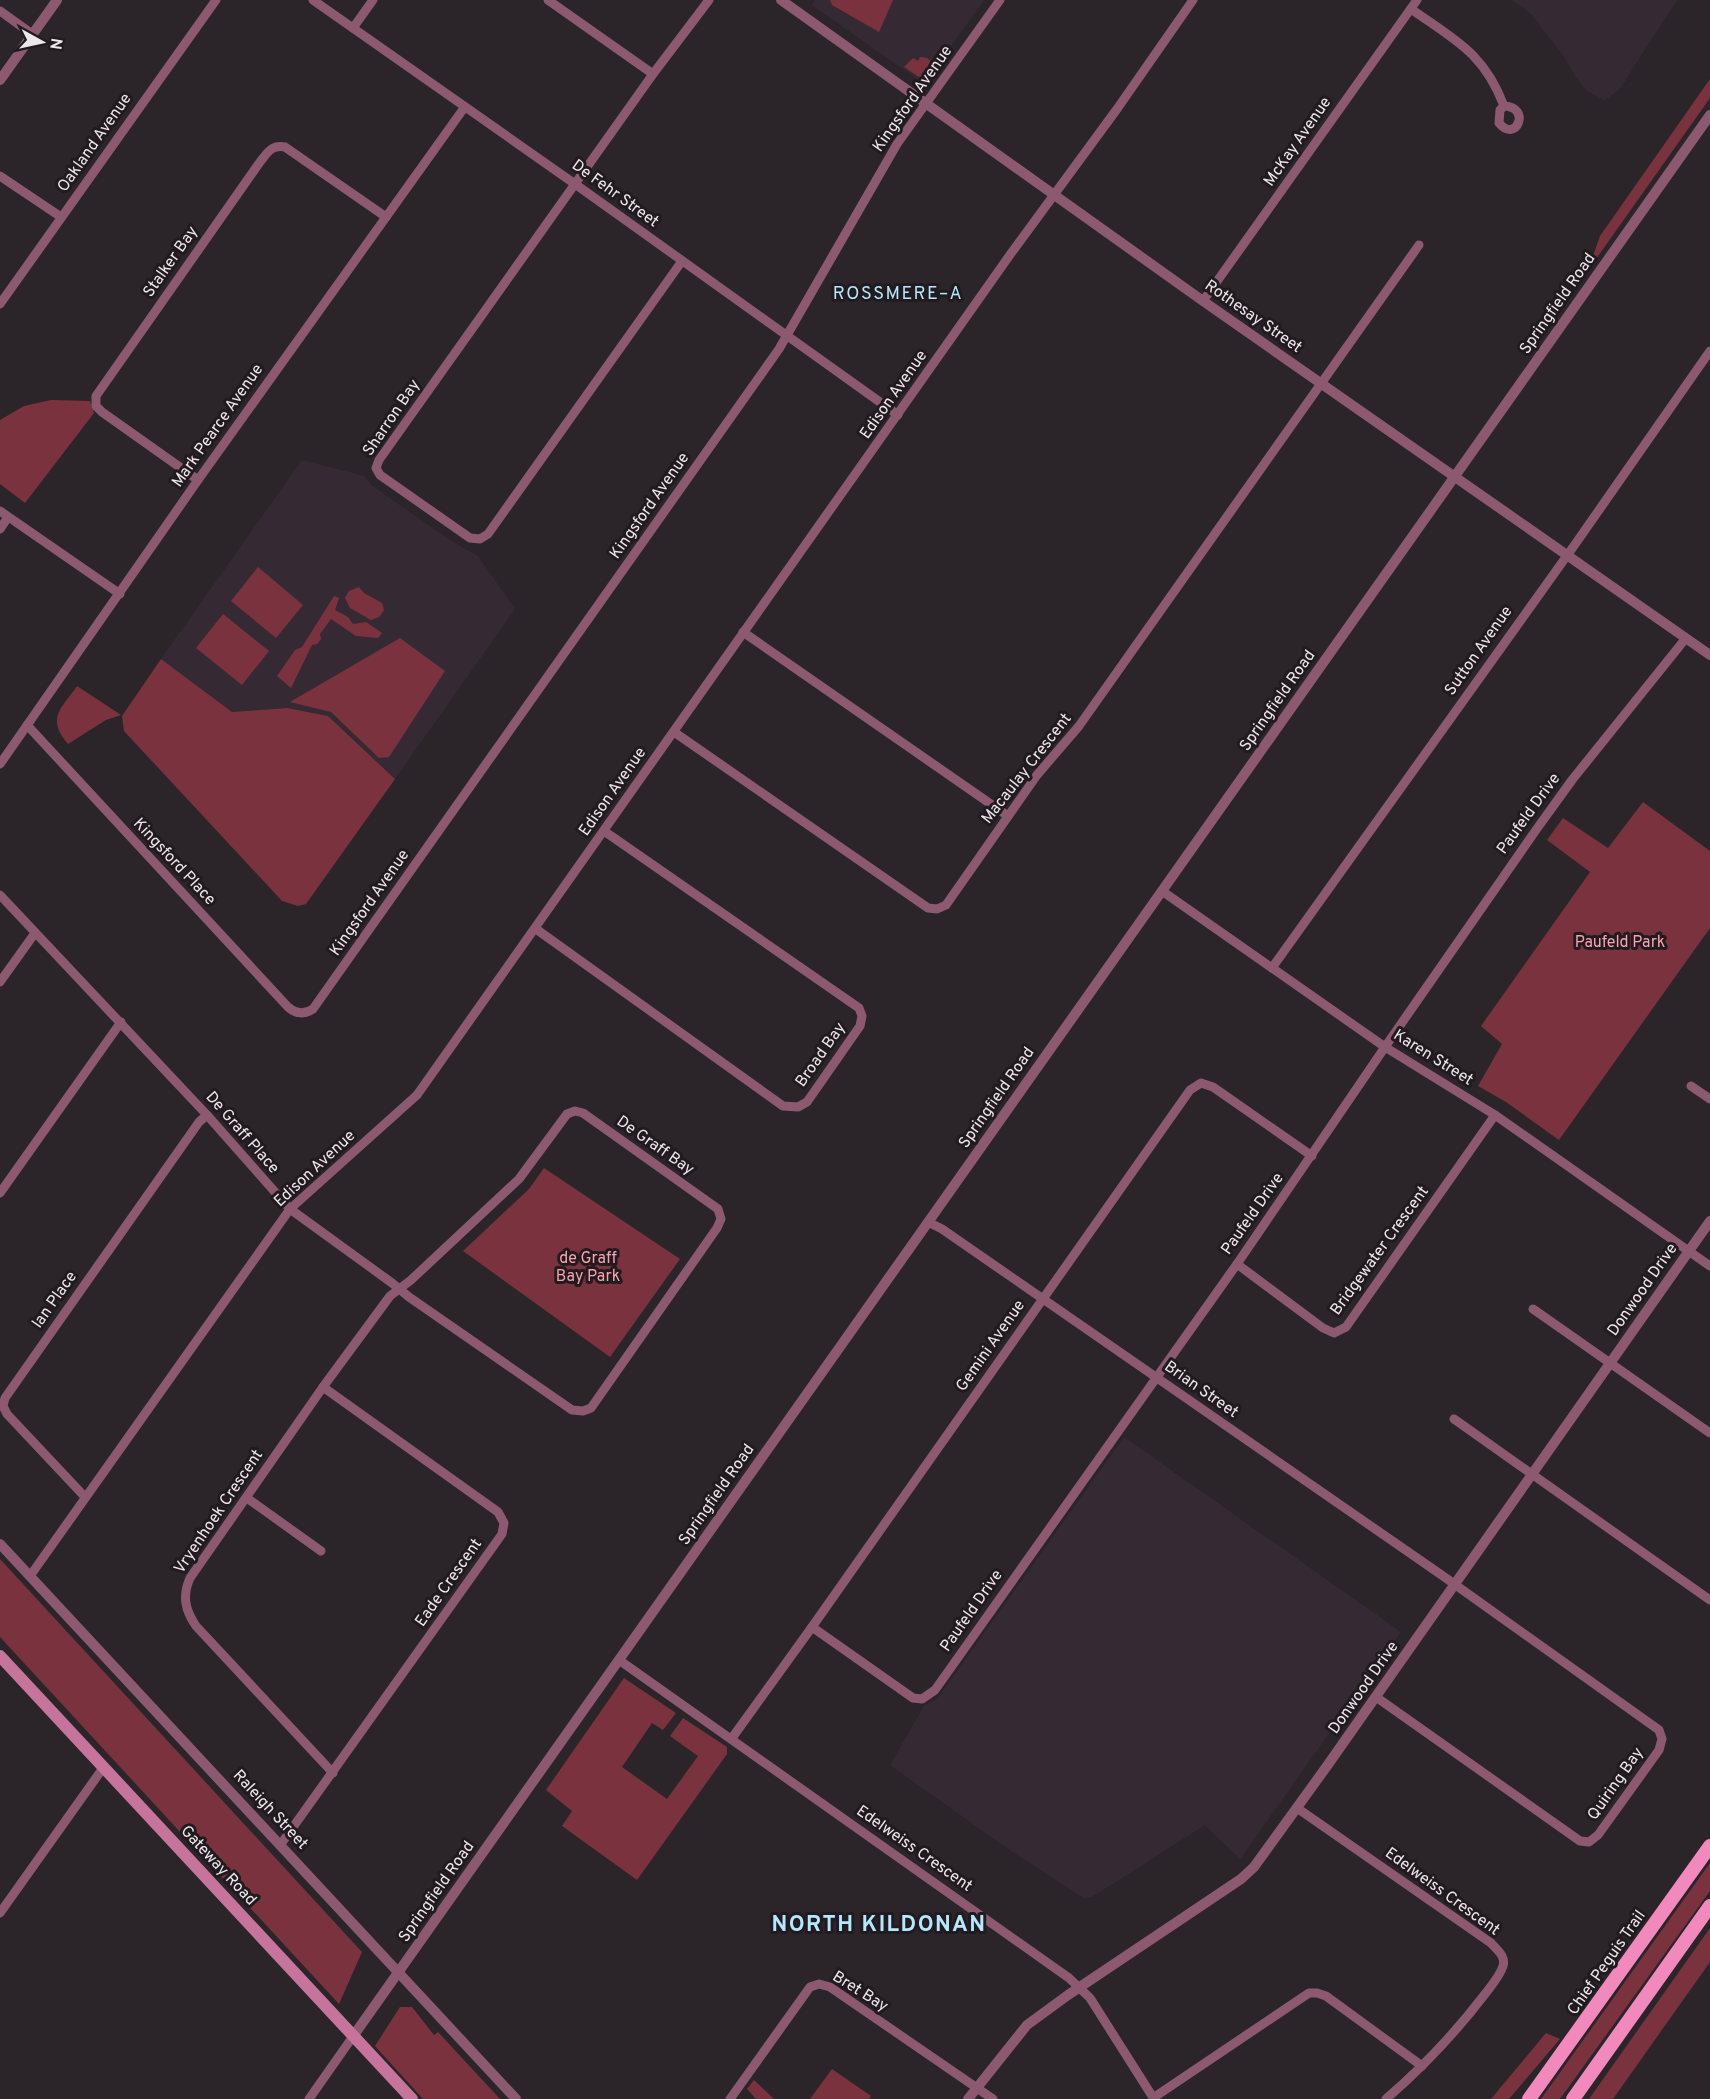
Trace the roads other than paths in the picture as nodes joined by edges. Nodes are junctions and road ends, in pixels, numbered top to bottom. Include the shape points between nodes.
1 (57, 0) edge
2 (216, 0) edge
3 (314, 0) edge
4 (373, 0) edge
5 (548, 0) edge
6 (709, 0) edge
7 (1000, 0) edge
8 (1193, 0) edge
9 (1417, 0) edge
10 (788, 2) edge
11 (1411, 9) junction
12 (0, 11) edge
13 (353, 28) junction
14 (32, 34) junction
15 (653, 74) junction
16 (0, 80) edge
17 (927, 104) junction
18 (1504, 106) dead end
19 (464, 108) junction
20 (1710, 115) edge
21 (0, 176) edge
22 (575, 184) junction
23 (1054, 195) junction
24 (61, 217) junction
25 (386, 217) junction
26 (1419, 245) dead end
27 (682, 261) junction
28 (1203, 301) junction
29 (0, 304) edge
30 (786, 337) junction
31 (1710, 351) edge
32 (1321, 383) junction
33 (898, 415) junction
34 (1454, 477) junction
35 (198, 480) junction
36 (0, 511) edge
37 (8, 518) junction
38 (0, 529) edge
39 (1567, 554) junction
40 (120, 594) junction
41 (743, 632) junction
42 (1686, 638) junction
43 (1710, 655) edge
44 (27, 725) junction
45 (674, 732) junction
46 (0, 764) edge
47 (1008, 816) junction
48 (604, 831) junction
49 (1162, 891) junction
50 (0, 895) edge
51 (536, 929) junction
52 (35, 933) junction
53 (1272, 968) junction
54 (0, 982) edge
55 (302, 1013) joint
56 (121, 1022) junction
57 (1385, 1047) junction
58 (1691, 1086) dead end
59 (1710, 1099) edge
60 (207, 1115) junction
61 (1495, 1115) junction
62 (1312, 1156) junction
63 (0, 1193) edge
64 (290, 1209) junction
65 (1710, 1221) edge
66 (928, 1222) junction
67 (1688, 1252) junction
68 (1237, 1264) junction
69 (1710, 1266) edge
70 (400, 1289) junction
71 (1042, 1299) junction
72 (1533, 1309) dead end
73 (1611, 1363) junction
74 (1156, 1377) junction
75 (323, 1387) junction
76 (583, 1411) joint
77 (1454, 1419) dead end
78 (1710, 1433) edge
79 (1533, 1474) junction
80 (85, 1497) junction
81 (247, 1498) junction
82 (0, 1544) edge
83 (321, 1551) dead end
84 (30, 1576) junction
85 (1455, 1585) junction
86 (1710, 1600) edge
87 (812, 1627) junction
88 (0, 1656) edge
89 (619, 1660) junction
90 (1376, 1697) junction
91 (732, 1738) junction
92 (104, 1768) junction
93 (333, 1773) junction
94 (1298, 1808) junction
95 (281, 1844) junction
96 (1710, 1846) edge
97 (1710, 1906) edge
98 (0, 1912) edge
99 (399, 1971) junction
100 (1080, 1988) junction
101 (354, 2035) junction
102 (1422, 2066) junction
103 (976, 2089) junction
104 (309, 2099) edge
105 (412, 2099) edge
106 (516, 2099) edge
107 (730, 2099) edge
108 (968, 2099) edge
109 (993, 2099) edge
110 (1153, 2099) edge
111 (1386, 2099) edge
112 (1529, 2099) edge
113 (1573, 2099) edge

1 - 14 street
2 - 24 street, Oakland Avenue
3 - 13 street, De Fehr Street
4 - 13 street
5 - 15 street
6 - 15 street, Sharron Bay
7 - 17 street, Kingsford Avenue
8 - 23 street, Edison Avenue
9 - 11 street, McKay Avenue
10 - 17 street, Rothesay Street
11 - 18 street via 1478,58
11 - 28 street, McKay Avenue
12 - 14 street
13 - 19 street, De Fehr Street
14 - 16 street
15 - 22 street, Sharron Bay
17 - 23 street, Rothesay Street
17 - 30 street, Kingsford Avenue via 888,158
19 - 22 street, De Fehr Street
19 - 25 street, Mark Pearce Avenue
20 - 34 street, Springfield Road
21 - 24 street
22 - 27 street, De Fehr Street
22 - 27 street, Sharron Bay via 379,460 376,468 380,475 470,538 480,539 488,534
23 - 28 street, Rothesay Street
23 - 33 street, Edison Avenue
24 - 29 street, Oakland Avenue
25 - 35 street, Mark Pearce Avenue
25 - 35 street, Stalker Bay via 285,147 272,148 253,172 96,396 96,406 102,412
26 - 32 street, Macaulay Crescent
27 - 30 street, De Fehr Street
28 - 32 street, Rothesay Street
30 - 33 street, De Fehr Street
30 - 55 street, Kingsford Avenue via 316,1005
31 - 39 street, Sutton Avenue
32 - 34 street, Rothesay Street
32 - 47 street, Macaulay Crescent via 1079,726
33 - 41 street, Edison Avenue
34 - 39 street, Rothesay Street
34 - 49 street, Springfield Road
35 - 40 street, Mark Pearce Avenue
36 - 37 street
37 - 38 street
37 - 40 street
39 - 42 street, Rothesay Street
39 - 53 street, Sutton Avenue
40 - 44 street, Mark Pearce Avenue
41 - 45 street, Edison Avenue
41 - 47 street
42 - 43 street, Rothesay Street
42 - 57 street, Paufeld Drive via 1572,780
44 - 46 street, Mark Pearce Avenue
44 - 55 street, Kingsford Place via 288,1007
45 - 47 street, Macaulay Crescent via 928,908 946,905
45 - 48 street, Edison Avenue
48 - 51 street, Edison Avenue
48 - 51 street, Broad Bay via 859,1008 860,1026 807,1102 798,1107 783,1106
49 - 53 street, Karen Street
49 - 66 street, Springfield Road
50 - 52 street, De Graff Place
51 - 64 street, Edison Avenue via 417,1095
52 - 54 street
52 - 56 street, De Graff Place
53 - 57 street, Karen Street
56 - 60 street, De Graff Place
56 - 63 street
57 - 61 street, Karen Street
57 - 62 street, Paufeld Drive
58 - 59 street
60 - 64 street, De Graff Place
60 - 80 street, Ian Place via 3,1406
61 - 67 street, Karen Street
61 - 68 street, Bridgewater Crescent via 1346,1327 1334,1333 1323,1328
62 - 68 street, Paufeld Drive
62 - 71 street, Gemini Avenue via 1213,1087 1201,1083 1190,1090
64 - 70 street, De Graff Place
64 - 80 street, Edison Avenue
65 - 67 street, Donwood Drive
66 - 71 street, Brian Street
66 - 89 street, Springfield Road
67 - 69 street, Karen Street
67 - 73 street, Donwood Drive
68 - 74 street, Paufeld Drive
70 - 75 street, Vryenhoek Crescent via 390,1296
70 - 76 street, De Graff Place via 572,1410
70 - 76 street, De Graff Bay via 519,1179 567,1114 583,1113 718,1209 721,1219 591,1408
71 - 74 street, Brian Street
71 - 87 street, Gemini Avenue
72 - 73 street
73 - 78 street
73 - 79 street, Donwood Drive
74 - 85 street, Brian Street
74 - 87 street, Paufeld Drive via 930,1695 922,1699 908,1695
75 - 81 street, Vryenhoek Crescent
75 - 93 street, Eade Crescent via 498,1512 504,1523 502,1534
77 - 79 street
79 - 85 street, Donwood Drive
79 - 86 street
80 - 84 street, Edison Avenue
81 - 83 street
81 - 93 street, Vryenhoek Crescent via 190,1578 185,1588 188,1614
82 - 84 street, Raleigh Street
84 - 95 street, Raleigh Street
85 - 90 street, Donwood Drive
85 - 90 street, Quiring Bay via 1659,1730 1659,1750 1599,1835 1589,1842 1580,1841
87 - 91 street, Gemini Avenue
88 - 92 main road, Gateway Road
89 - 91 street, Edelweiss Crescent
89 - 99 street, Springfield Road
90 - 94 street, Donwood Drive
91 - 100 street, Edelweiss Crescent
92 - 98 street
92 - 101 main road, Gateway Road
93 - 95 street, Eade Crescent
94 - 100 street, Donwood Drive via 1241,1879
94 - 102 street, Edelweiss Crescent via 1491,1943 1502,1955 1504,1965 1497,1978
95 - 99 street, Raleigh Street
96 - 112 main road, Chief Peguis Trail
97 - 113 main road
99 - 101 street, Springfield Road
99 - 106 street, Raleigh Street
100 - 103 street, Donwood Drive via 1027,2025
100 - 110 street, Edelweiss Crescent
101 - 104 street, Springfield Road
101 - 105 main road, Gateway Road
102 - 110 street via 1326,1996 1309,1993
102 - 111 street, Edelweiss Crescent
103 - 107 street, Bret Bay via 830,1987 819,1984 810,1987
103 - 108 street, Donwood Drive
103 - 109 street

